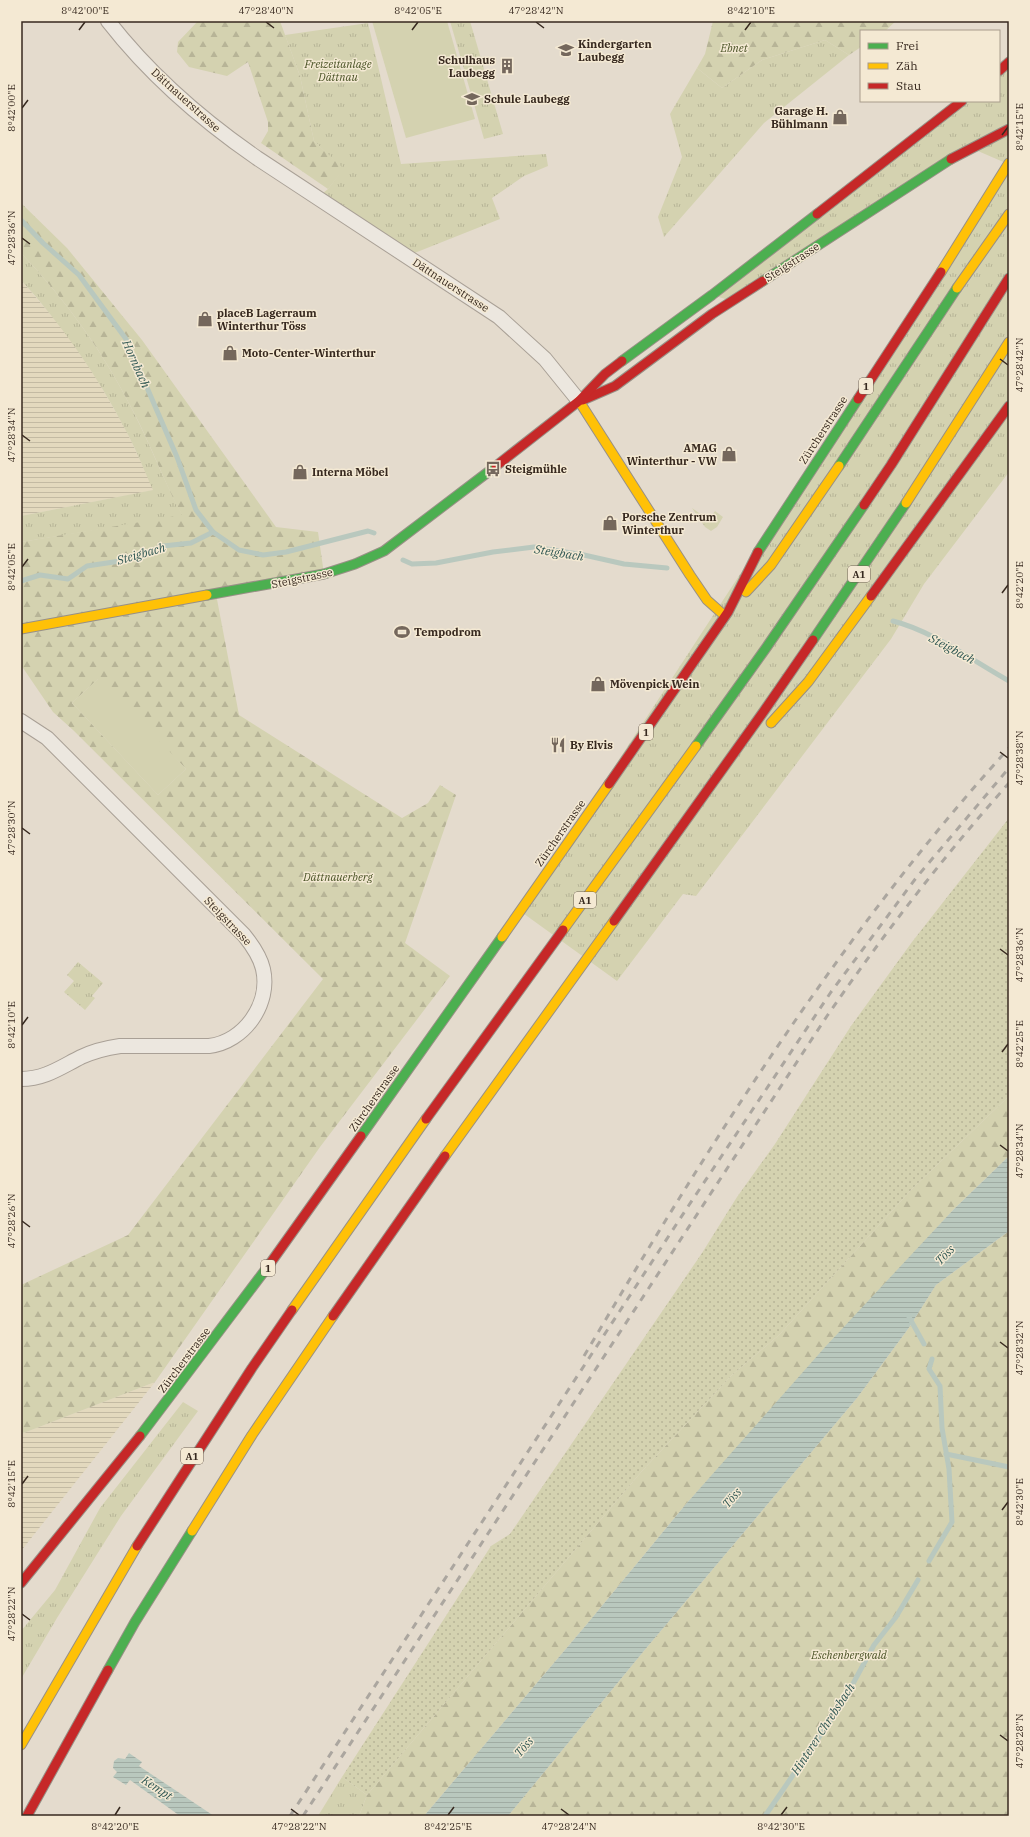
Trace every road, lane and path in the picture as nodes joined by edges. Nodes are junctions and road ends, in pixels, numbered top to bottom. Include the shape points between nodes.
1 (108, 21) edge
2 (1009, 62) edge
3 (1000, 70) edge
4 (961, 102) edge
5 (1009, 129) edge
6 (1009, 163) edge
7 (1009, 214) edge
8 (1009, 278) edge
9 (1009, 342) edge
10 (579, 401) junction
11 (1009, 406) edge
12 (726, 614) junction
13 (21, 629) edge
14 (21, 721) edge
15 (767, 727) dead end
16 (752, 744) dead end
17 (701, 801) junction
18 (21, 1079) edge
19 (21, 1583) edge
20 (21, 1745) edge
21 (26, 1816) edge

1 - 10 street, Dättnauerstrasse via 156,75 219,131 499,317 544,359
2 - 3 main road
4 - 10 main road, Steigstrasse via 605,374
5 - 10 main road, Steigstrasse via 940,166 712,314 615,386
6 - 12 main road, Zürcherstrasse / 1 via 965,235 755,557
7 - 12 main road, Zürcherstrasse / 1 via 771,564
8 - 20 main road, A1 via 923,418 813,582 719,716 382,1179 250,1369 124,1565
9 - 17 main road, A1 via 897,519
10 - 12 main road, Dättnauerstrasse via 707,600
10 - 13 main road, Steigstrasse via 407,535 384,551 355,564 324,574
11 - 15 main road, A1 via 808,682
12 - 19 main road, Zürcherstrasse / 1 via 284,1245 152,1421
14 - 18 street, Steigstrasse via 47,738 244,935 260,961 264,982 261,1002 253,1018 237,1035 222,1043 209,1046 108,1048 82,1057 49,1074
16 - 17 main road, A1
17 - 21 main road, A1 via 412,1200 277,1397 136,1618

